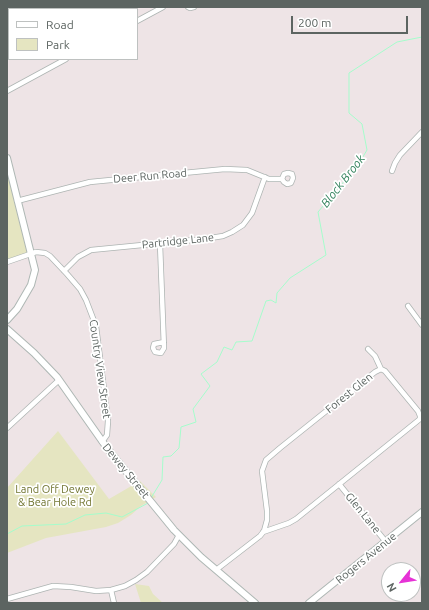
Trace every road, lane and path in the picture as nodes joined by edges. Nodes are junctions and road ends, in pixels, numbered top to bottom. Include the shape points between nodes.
1 (163, 7) edge
2 (188, 7) edge
3 (194, 7) edge
4 (138, 20) edge
5 (64, 60) edge
6 (7, 91) edge
7 (422, 132) edge
8 (7, 158) edge
9 (392, 171) dead end
10 (264, 177) junction
11 (282, 179) dead end
12 (17, 201) junction
13 (160, 244) junction
14 (32, 254) junction
15 (7, 262) edge
16 (64, 271) junction
17 (408, 306) dead end
18 (7, 320) edge
19 (422, 325) edge
20 (7, 329) edge
21 (164, 342) dead end
22 (368, 348) dead end
23 (381, 369) junction
24 (59, 380) junction
25 (7, 428) edge
26 (102, 442) junction
27 (339, 484) junction
28 (422, 512) edge
29 (263, 532) junction
30 (178, 535) junction
31 (386, 542) junction
32 (216, 570) junction
33 (111, 590) junction
34 (7, 599) edge
35 (114, 603) edge
36 (255, 603) edge
37 (309, 603) edge

1 - 4 street
2 - 3 street
5 - 6 street
7 - 9 street via 400,156
8 - 12 main road
10 - 11 street, Deer Run Road
10 - 12 street, Deer Run Road via 247,170 231,169 90,182
10 - 13 street, Partridge Lane via 252,214 236,230 212,238
12 - 14 main road
13 - 16 street, Partridge Lane via 91,250 78,257
13 - 21 street
14 - 15 street
14 - 16 street, Country View Street via 45,253
14 - 18 main road via 35,270 31,285 17,309
16 - 26 street, Country View Street via 84,296 95,322 108,424 107,434
17 - 19 street
20 - 24 main road, Dewey Street
22 - 23 street
23 - 27 street, Forest Glen via 413,404 420,413 420,418
23 - 29 street, Forest Glen via 266,460 262,477 268,516
24 - 25 street
24 - 26 main road, Dewey Street
26 - 30 main road, Dewey Street
27 - 29 street, Forest Glen via 289,523
27 - 31 street, Glen Lane
28 - 31 main road, Rogers Avenue
29 - 32 street, Forest Glen
30 - 32 main road, Dewey Street
30 - 33 street via 174,544 144,575
31 - 37 main road, Rogers Avenue
32 - 36 main road, Dewey Street
33 - 34 street via 96,591 52,586
33 - 35 street

